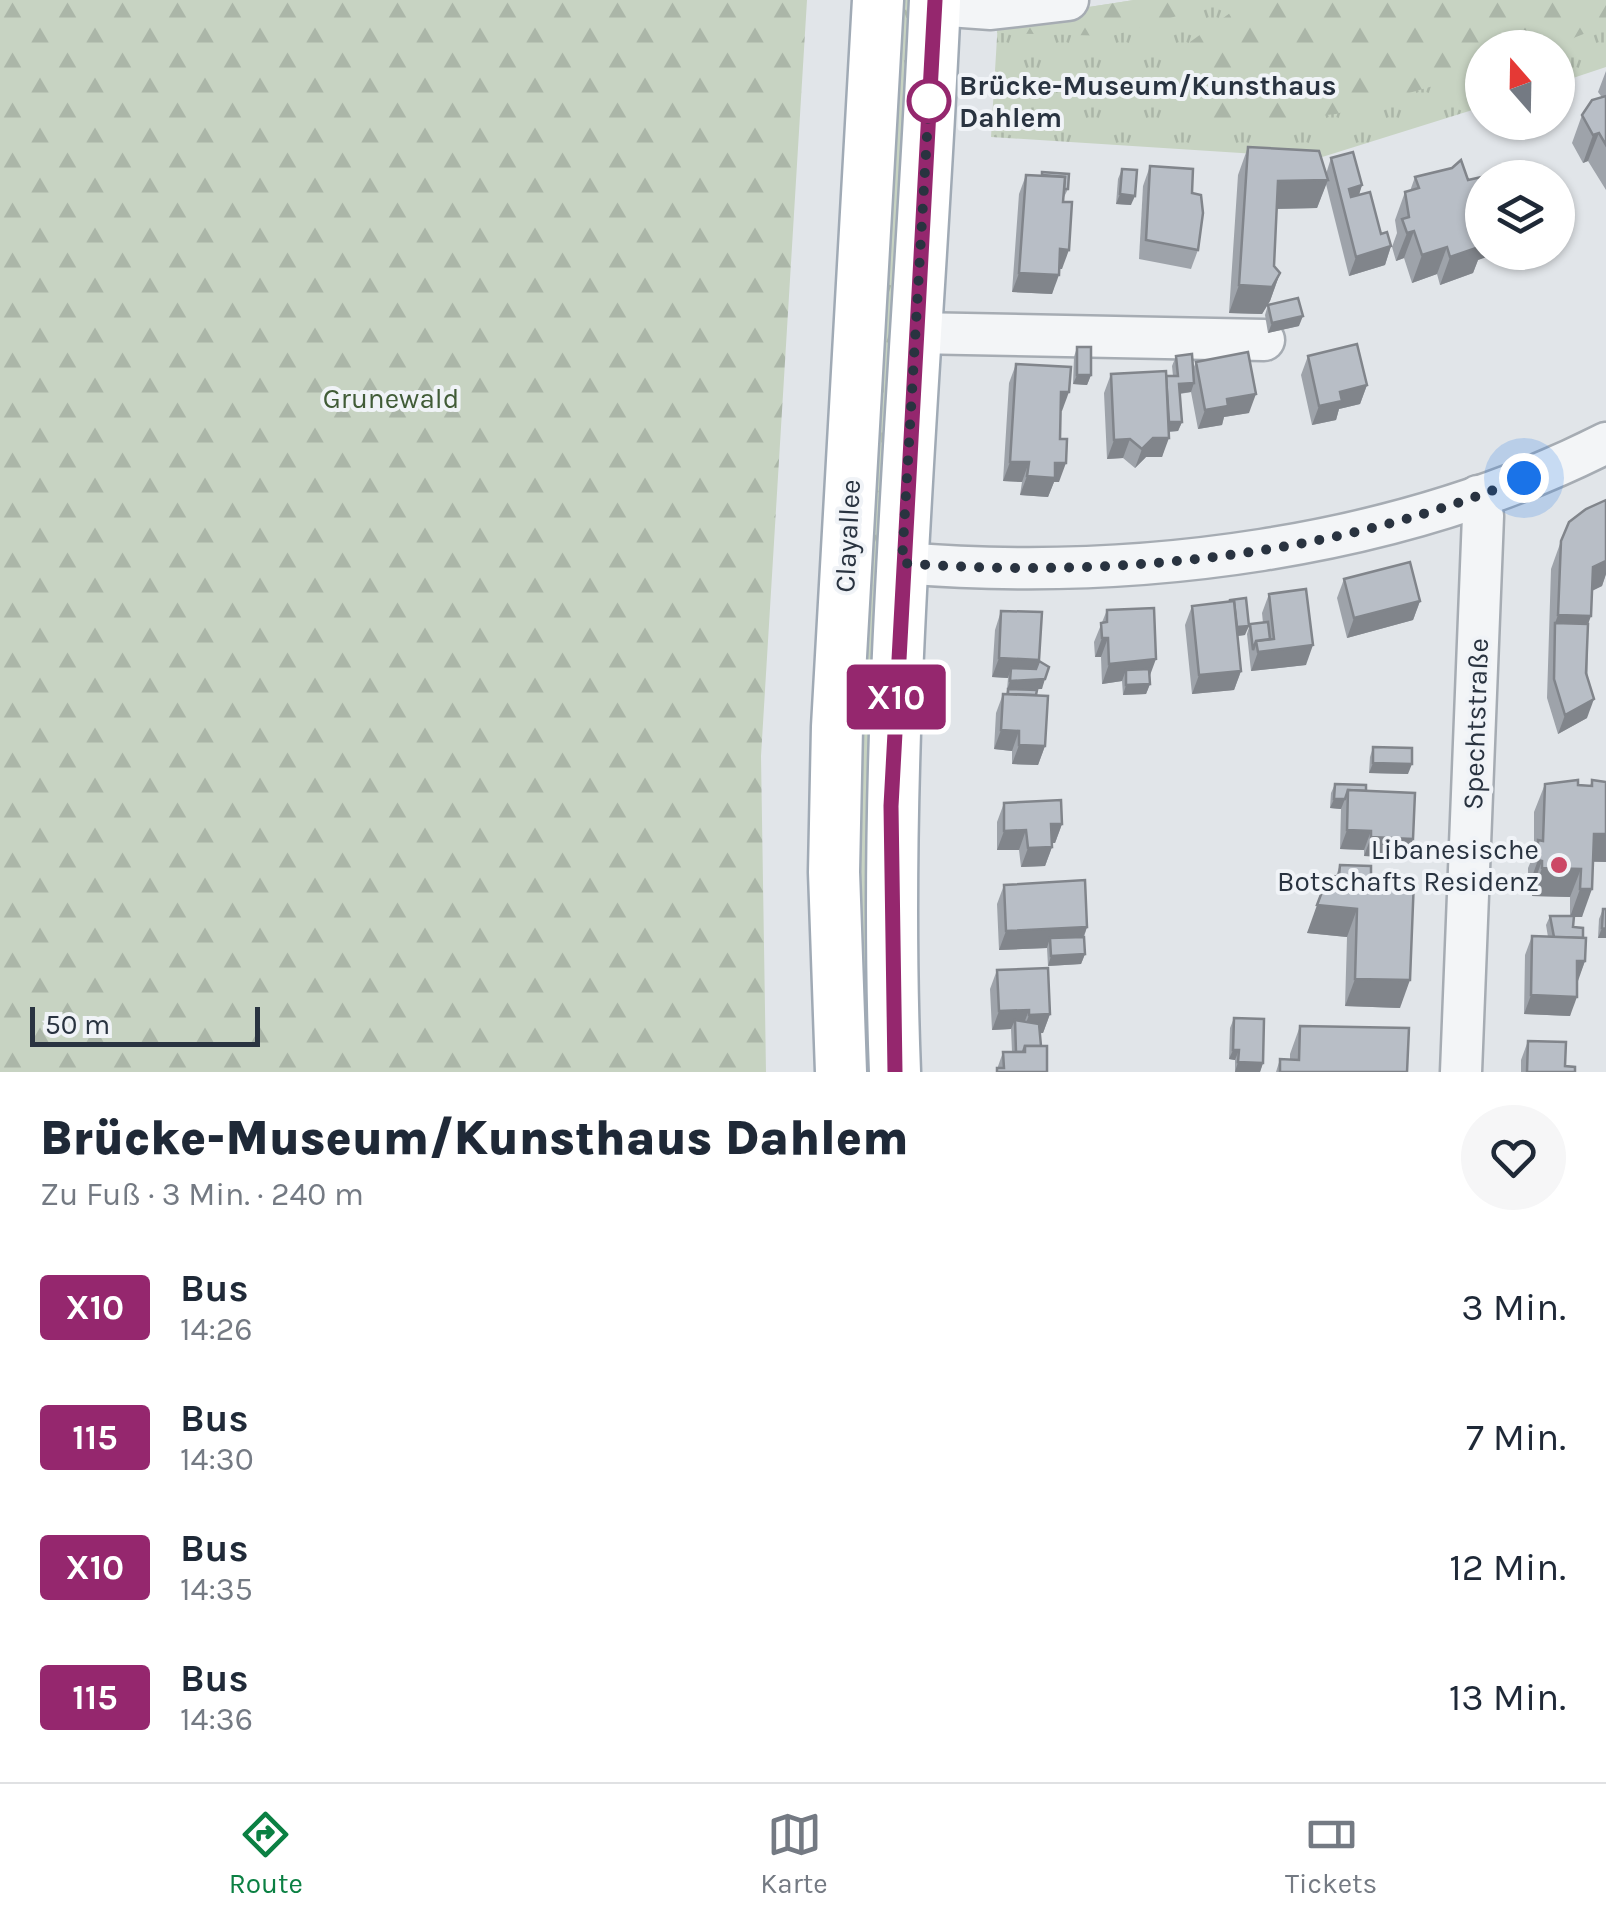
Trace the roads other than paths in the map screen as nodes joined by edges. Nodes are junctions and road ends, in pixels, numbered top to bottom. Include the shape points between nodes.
1 (878, 0) edge
2 (1068, 0) edge
3 (935, 2) edge
4 (914, 333) junction
5 (1264, 340) dead end
6 (1606, 443) edge
7 (1478, 496) junction
8 (902, 563) junction
9 (841, 1072) edge
10 (895, 1072) edge
11 (1461, 1072) edge

1 - 9 main road, Clayallee via 837,727
2 - 3 street via 991,9
3 - 4 main road, Clayallee
4 - 5 street
4 - 8 main road, Clayallee
6 - 7 street
7 - 8 street via 1221,557 1084,570
7 - 11 street, Spechtstraße via 1483,516
8 - 10 main road, Clayallee via 890,841

